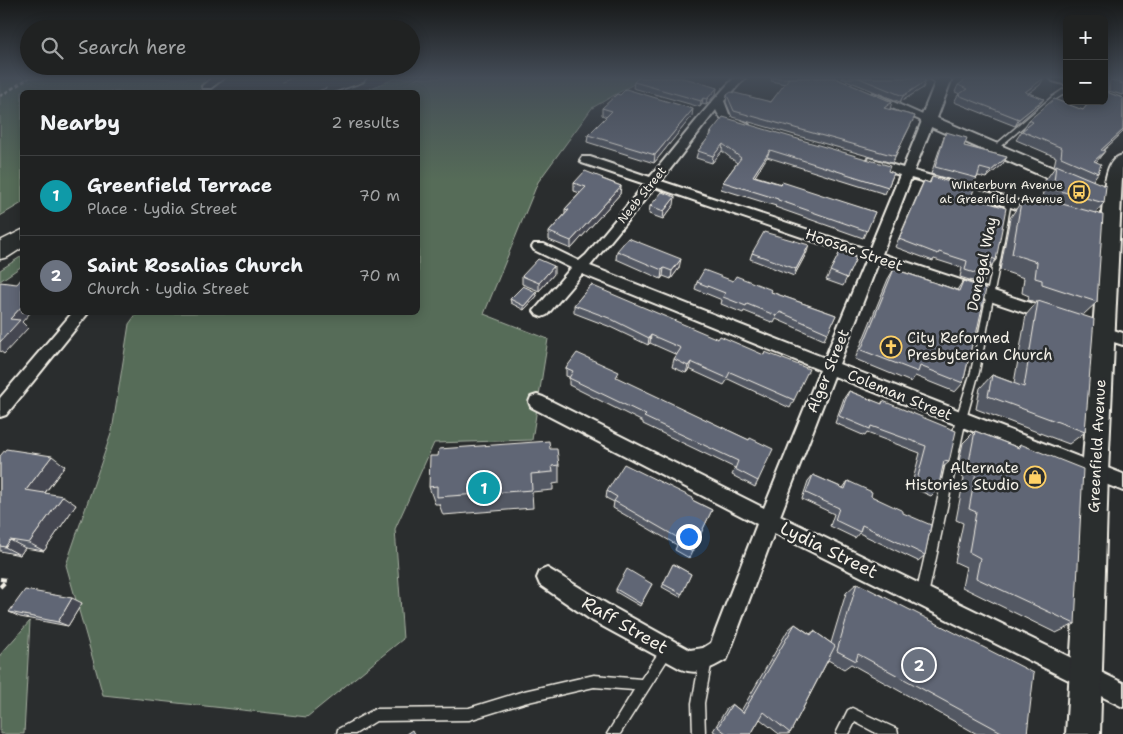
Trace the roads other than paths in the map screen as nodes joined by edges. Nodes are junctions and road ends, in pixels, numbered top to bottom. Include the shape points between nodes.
1 (701, 112) edge
2 (721, 112) edge
3 (910, 112) edge
4 (930, 112) edge
5 (1037, 112) edge
6 (928, 120) junction
7 (755, 129) edge
8 (994, 149) junction
9 (856, 158) edge
10 (586, 160) dead end
11 (1123, 160) edge
12 (907, 173) junction
13 (653, 182) junction
14 (1008, 202) junction
15 (1118, 203) edge
16 (1052, 215) edge
17 (20, 220) edge
18 (0, 232) edge
19 (20, 239) edge
20 (539, 247) dead end
21 (0, 251) edge
22 (874, 257) junction
23 (581, 266) junction
24 (989, 294) junction
25 (542, 311) dead end
26 (79, 315) edge
27 (1068, 321) edge
28 (1103, 333) edge
29 (829, 366) junction
30 (537, 402) dead end
31 (0, 410) edge
32 (961, 419) junction
33 (1095, 472) junction
34 (1123, 483) edge
35 (768, 520) junction
36 (547, 578) dead end
37 (922, 595) junction
38 (667, 650) junction
39 (706, 659) junction
40 (1086, 676) junction
41 (644, 685) junction
42 (1123, 695) edge
43 (343, 734) edge
44 (613, 734) edge
45 (699, 734) edge
46 (842, 734) edge
47 (892, 734) edge
48 (1083, 734) edge

1 - 13 street, Neeb Street via 698,127
2 - 7 street via 727,121
3 - 6 street
4 - 6 main road, Alger Street
5 - 8 lane
6 - 8 main road
6 - 12 street, Alger Street
8 - 15 main road
9 - 12 street
10 - 13 street, Hoosac Street
11 - 15 main road, Greenfield Avenue via 1117,167
12 - 14 street
12 - 22 street, Alger Street
13 - 22 street, Hoosac Street
13 - 23 street, Neeb Street via 592,258
14 - 16 street
14 - 24 lane, Donegal Way
15 - 28 main road, Greenfield Avenue via 1106,230
17 - 18 highway
19 - 21 highway
20 - 23 street, Coleman Street
22 - 24 street, Hoosac Street
22 - 29 street, Alger Street
23 - 25 street, Neeb Street
23 - 29 street, Coleman Street
24 - 27 street, Hoosac Street
24 - 32 lane, Donegal Way
26 - 31 street
28 - 33 main road, Greenfield Avenue
29 - 32 street, Coleman Street
29 - 35 street, Alger Street
30 - 35 street, Lydia Street
32 - 33 street, Coleman Street
32 - 37 lane, Donegal Way
33 - 34 street, Coleman Street
33 - 40 main road, Greenfield Avenue
35 - 37 street, Lydia Street
35 - 39 street, Alger Street via 719,651
36 - 38 street, Raff Street via 598,612
37 - 40 street, Lydia Street
38 - 39 street, Raff Street via 689,661
38 - 41 lane
39 - 45 lane via 698,703
40 - 42 street, Lydia Street
40 - 48 main road, Greenfield Avenue
41 - 43 lane via 594,681 469,714 375,715
41 - 44 lane
46 - 47 lane via 852,714

